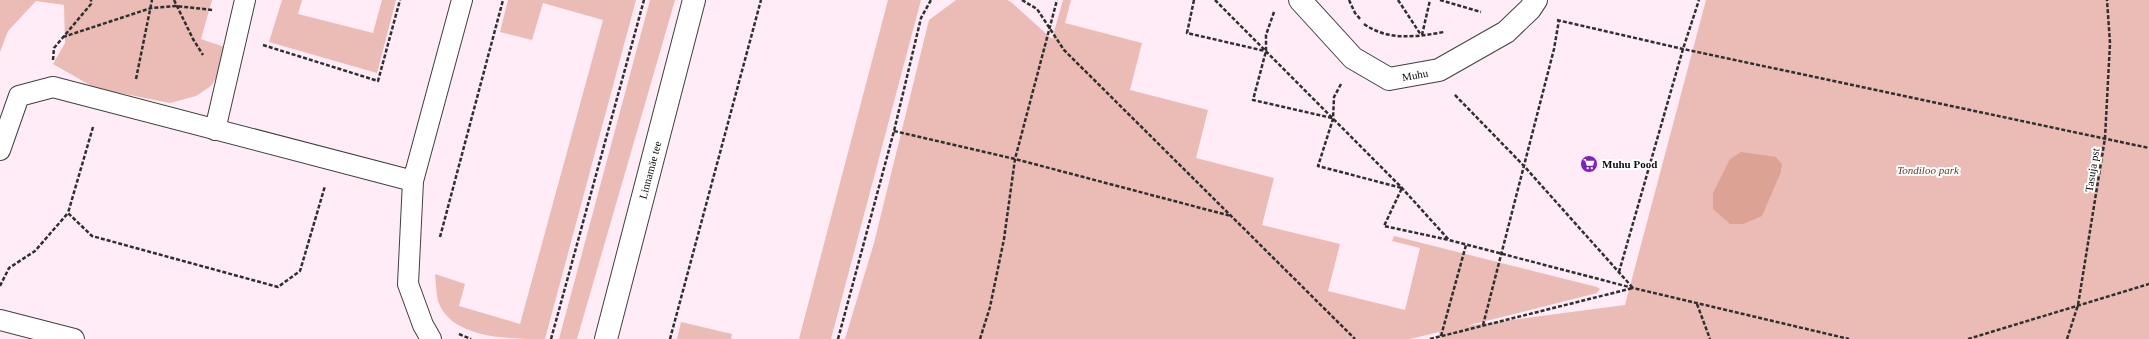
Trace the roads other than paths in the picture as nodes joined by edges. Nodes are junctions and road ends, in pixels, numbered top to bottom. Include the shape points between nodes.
1 (462, 0) edge
2 (694, 0) edge
3 (1300, 0) edge
4 (1533, 4) edge
5 (243, 6) edge
6 (215, 130) junction
7 (0, 150) edge
8 (413, 181) junction
9 (0, 320) edge
10 (74, 339) edge
11 (431, 339) edge
12 (606, 339) edge

1 - 8 lane
2 - 12 street, Linnamäe tee
3 - 4 street, Muhu via 1353,58 1389,79 1440,70 1506,32
5 - 6 lane
6 - 7 lane via 53,86 19,96
6 - 8 lane
8 - 11 lane via 408,284
9 - 10 lane

